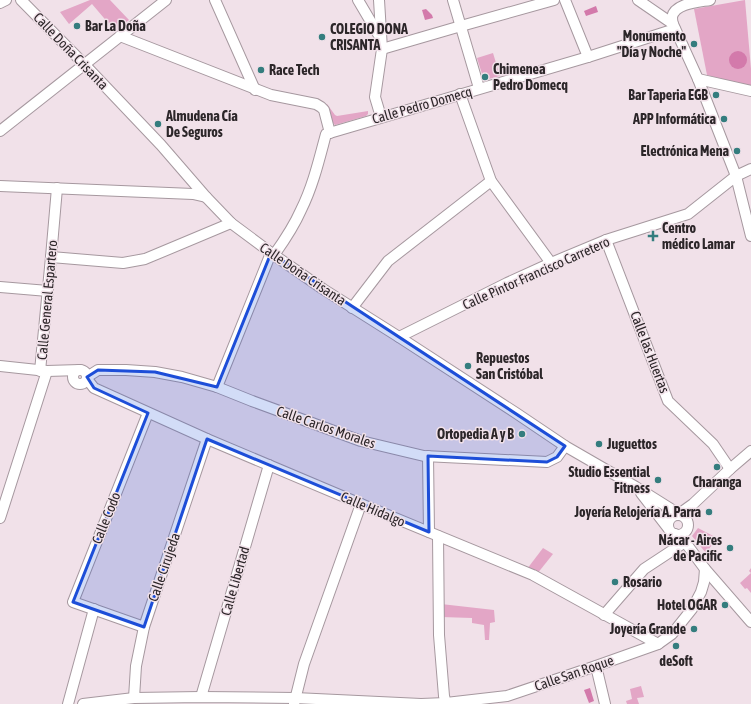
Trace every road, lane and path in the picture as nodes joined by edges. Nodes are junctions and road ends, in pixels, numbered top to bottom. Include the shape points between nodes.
1 (6, 0) edge
2 (21, 0) edge
3 (166, 0) edge
4 (215, 0) edge
5 (358, 0) edge
6 (379, 0) edge
7 (454, 0) edge
8 (554, 0) edge
9 (565, 0) edge
10 (638, 0) edge
11 (710, 0) edge
12 (683, 2) edge
13 (0, 3) edge
14 (461, 26) junction
15 (674, 26) junction
16 (120, 36) junction
17 (382, 45) junction
18 (588, 57) junction
19 (84, 64) junction
20 (698, 79) junction
21 (479, 88) junction
22 (255, 90) junction
23 (751, 91) edge
24 (460, 94) junction
25 (381, 117) junction
26 (0, 131) edge
27 (328, 133) junction
28 (751, 169) edge
29 (736, 176) junction
30 (491, 181) junction
31 (0, 186) edge
32 (56, 188) junction
33 (206, 197) junction
34 (231, 223) junction
35 (751, 236) edge
36 (606, 240) junction
37 (273, 254) junction
38 (51, 257) junction
39 (551, 263) junction
40 (0, 287) edge
41 (48, 291) junction
42 (352, 308) junction
43 (400, 338) junction
44 (0, 366) edge
45 (44, 371) junction
46 (85, 375) junction
47 (217, 387) junction
48 (148, 413) junction
49 (207, 439) junction
50 (565, 446) junction
51 (751, 451) edge
52 (428, 456) junction
53 (269, 465) junction
54 (730, 469) junction
55 (636, 487) junction
56 (361, 504) junction
57 (679, 514) junction
58 (0, 518) edge
59 (672, 531) junction
60 (434, 534) junction
61 (685, 542) junction
62 (705, 569) junction
63 (94, 609) junction
64 (604, 615) junction
65 (751, 622) edge
66 (144, 627) junction
67 (658, 644) junction
68 (596, 666) junction
69 (134, 698) junction
70 (201, 698) junction
71 (294, 701) edge
72 (68, 704) edge
73 (83, 704) edge
74 (446, 704) edge
75 (605, 704) edge

1 - 13 street
2 - 19 street, Calle Doña Crisanta
3 - 16 street
4 - 22 street
5 - 17 street
6 - 17 street
7 - 14 street
8 - 14 street
9 - 18 street
10 - 15 street
11 - 12 street
12 - 15 street via 672,17
14 - 17 street
14 - 21 street
15 - 18 street, Calle Pedro Domecq
15 - 20 street
16 - 19 street
16 - 22 street
17 - 25 street via 375,97
18 - 21 street, Calle Pedro Domecq
19 - 26 street
19 - 33 street, Calle Doña Crisanta
20 - 23 street
20 - 29 street
21 - 24 street, Calle Pedro Domecq
22 - 27 street via 316,104 324,110
24 - 25 street, Calle Pedro Domecq
24 - 30 street
25 - 27 street, Calle Pedro Domecq
27 - 37 street via 298,218
28 - 29 street, Calle Pintor Francisco Carretero
29 - 35 street
29 - 36 street, Calle Pintor Francisco Carretero via 688,214
30 - 39 street
30 - 42 street via 388,261
31 - 32 street
32 - 33 street via 193,194
32 - 38 street, Calle General Espartero
33 - 34 street, Calle Doña Crisanta
34 - 37 street, Calle Doña Crisanta
34 - 38 street via 145,258 123,263
36 - 39 street, Calle Pintor Francisco Carretero
36 - 54 street, Calle las Huertas via 668,401 713,444
37 - 42 street, Calle Doña Crisanta
37 - 47 street
38 - 41 street, Calle General Espartero
39 - 43 street, Calle Pintor Francisco Carretero
40 - 41 street
41 - 45 street, Calle General Espartero
42 - 43 street, Calle Doña Crisanta
43 - 50 street, Calle Doña Crisanta
44 - 45 street
45 - 46 street, Calle Carlos Morales
45 - 46 street, Calle Carlos Morales via 80,384 84,383
45 - 58 street, Calle General Espartero
46 - 47 street, Calle Carlos Morales via 98,370 155,372
46 - 48 street, Calle Hidalgo via 94,388
47 - 52 street, Calle Carlos Morales via 361,441
48 - 49 street, Calle Hidalgo
48 - 63 street, Calle Codo via 73,602
49 - 53 street, Calle Hidalgo
49 - 66 street, Calle Cirujeda
50 - 52 street, Calle Carlos Morales via 557,457 547,462
50 - 55 street, Calle Doña Crisanta
51 - 54 street
52 - 60 street
53 - 56 street, Calle Hidalgo
53 - 70 street, Calle Libertad
54 - 57 street
55 - 57 street, Calle Doña Crisanta
55 - 59 street, Calle Doña Crisanta
56 - 60 street, Calle Hidalgo
56 - 71 street via 304,664
57 - 59 street via 670,518 668,525
57 - 59 street via 685,517 688,523 686,532 683,534
59 - 61 street, Calle Doña Crisanta
60 - 64 street, Calle Hidalgo via 533,574
60 - 74 street via 439,635
61 - 62 street, Calle Doña Crisanta
61 - 64 street via 644,569
62 - 65 street, Calle Doña Crisanta
62 - 67 street, Calle San Roque via 701,592 692,609 672,634
63 - 66 street, Calle Codo
63 - 72 street
64 - 67 street, Calle Hidalgo
66 - 69 street, Calle Cirujeda via 136,666
67 - 68 street, Calle San Roque
68 - 74 street, Calle San Roque via 507,696
68 - 75 street
69 - 70 street, Calle San Roque
69 - 73 street, Calle San Roque
70 - 71 street, Calle San Roque
71 - 74 street, Calle San Roque

